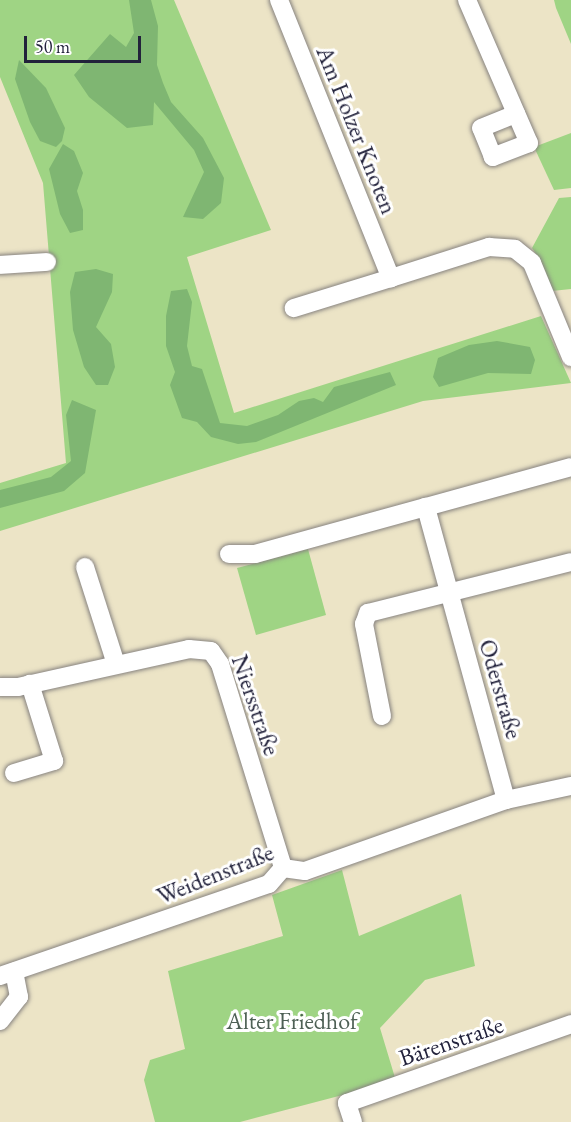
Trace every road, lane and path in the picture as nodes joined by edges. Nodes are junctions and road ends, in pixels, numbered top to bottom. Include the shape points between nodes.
1 (279, 0) edge
2 (467, 0) edge
3 (516, 114) dead end
4 (47, 262) dead end
5 (0, 265) edge
6 (391, 278) junction
7 (294, 308) dead end
8 (571, 357) edge
9 (571, 467) edge
10 (426, 507) junction
11 (229, 554) dead end
12 (571, 562) edge
13 (86, 567) dead end
14 (448, 592) junction
15 (116, 664) junction
16 (30, 684) junction
17 (0, 687) edge
18 (382, 716) dead end
19 (14, 773) dead end
20 (571, 786) edge
21 (506, 800) junction
22 (283, 868) junction
23 (7, 974) edge
24 (0, 1021) edge
25 (571, 1024) edge
26 (353, 1122) edge

1 - 6 street, Am Holzer Knoten
2 - 3 street
4 - 5 street
6 - 7 street
6 - 8 street via 484,249 515,249 532,263
9 - 10 street
10 - 11 street via 255,554
10 - 14 street, Oderstraße
12 - 14 street
13 - 15 street
14 - 18 street via 366,615
14 - 21 street, Oderstraße
15 - 16 street, Niersstraße
15 - 22 street, Niersstraße via 195,648 213,653
16 - 17 street, Niersstraße
16 - 19 street via 54,761
20 - 21 street, Weidenstraße
21 - 22 street, Weidenstraße via 305,871
22 - 23 street, Weidenstraße via 269,884
23 - 24 street, Weidenstraße via 19,997
25 - 26 street, Bärenstraße via 347,1103

